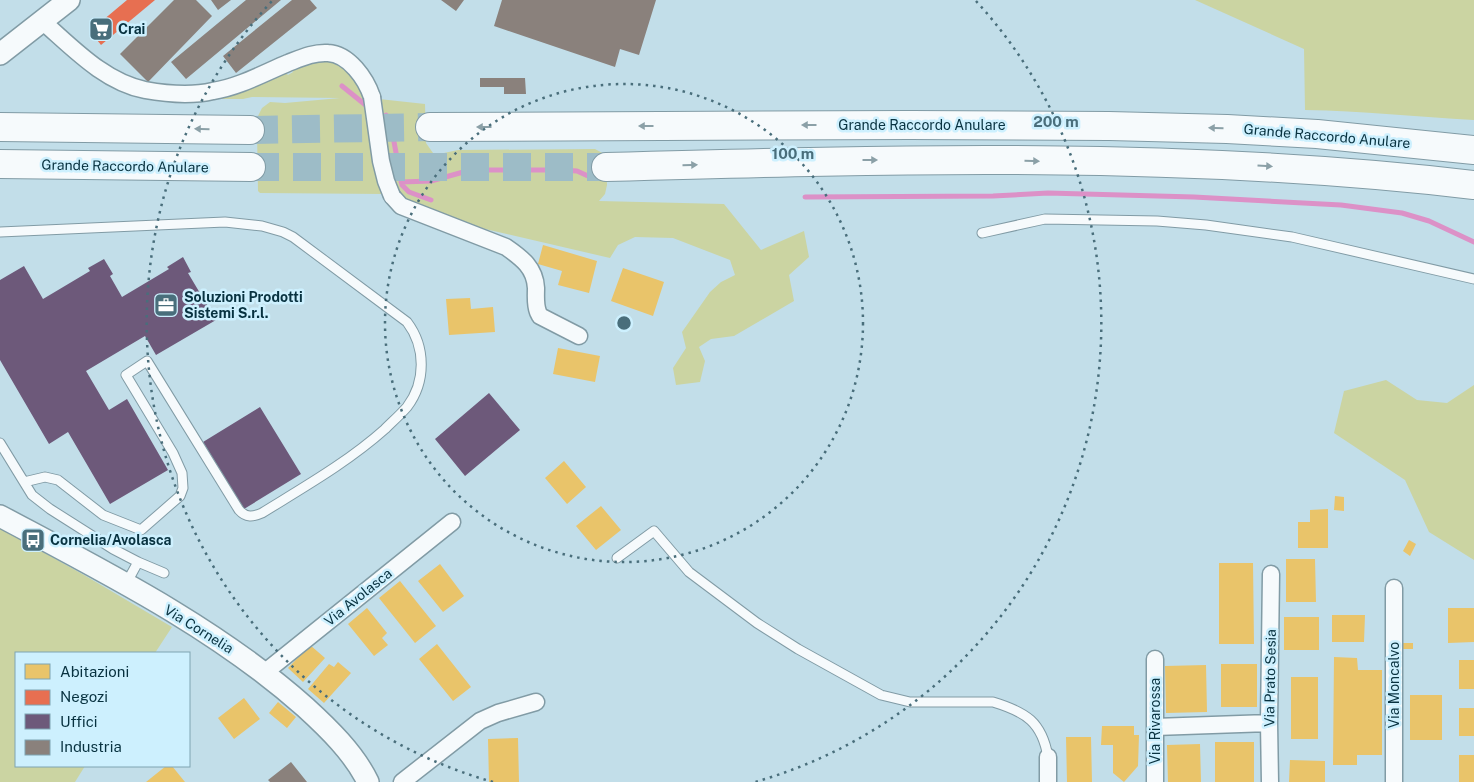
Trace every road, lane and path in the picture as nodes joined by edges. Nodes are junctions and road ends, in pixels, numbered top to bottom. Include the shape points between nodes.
1 (69, 0) edge
2 (42, 21) junction
3 (0, 54) edge
4 (0, 122) edge
5 (0, 127) edge
6 (44, 127) junction
7 (430, 127) tunnel mouth
8 (250, 130) tunnel mouth
9 (1474, 150) edge
10 (0, 164) edge
11 (251, 167) tunnel mouth
12 (606, 168) tunnel mouth
13 (1474, 185) edge
14 (0, 232) edge
15 (982, 233) dead end
16 (1474, 279) edge
17 (579, 336) dead end
18 (0, 443) edge
19 (24, 482) junction
20 (0, 516) edge
21 (452, 522) dead end
22 (616, 558) dead end
23 (138, 562) junction
24 (164, 573) dead end
25 (1271, 574) dead end
26 (126, 585) junction
27 (1394, 588) dead end
28 (1155, 659) dead end
29 (264, 672) junction
30 (536, 702) dead end
31 (1269, 723) junction
32 (1155, 727) junction
33 (1048, 757) joint
34 (368, 782) edge
35 (402, 782) edge
36 (1048, 782) edge
37 (1155, 782) edge
38 (1270, 782) edge
39 (1394, 782) edge

1 - 2 street
2 - 3 street
2 - 17 street, bridge via 109,75 127,85 146,90 187,94 214,91 309,55 329,52 341,57 358,71 372,97 381,161 392,196 401,206 520,256 533,274 540,316
4 - 6 highway
5 - 6 highway
8 -> 6 highway
9 -> 7 highway, Grande Raccordo Anulare via 1317,134 1109,126
10 - 11 highway, Grande Raccordo Anulare
12 -> 13 highway via 873,160 1224,164
14 - 19 lane via 225,222 271,228 305,244 407,322 418,339 422,358 416,392 401,414 332,469 257,516 244,516 239,510 148,361 126,375 182,473 180,496 141,530 103,515 58,480 45,477
15 - 16 lane via 1046,219 1206,225 1292,237
18 - 19 lane
19 - 23 lane via 32,495 50,509
20 - 26 street, Via Cornelia
21 - 29 street, Via Avolasca
22 - 33 lane via 654,531 689,572 757,624 798,649 892,698 910,702 993,702 1006,706 1026,717 1040,730
23 - 24 lane
23 - 26 lane
25 - 31 street, Via Prato Sesia
26 - 29 street, Via Cornelia via 226,645
27 - 39 street, Via Moncalvo
28 - 32 street, Via Rivarossa
29 - 34 street, Via Cornelia via 326,727
30 - 35 street via 480,721
31 - 32 street
31 - 38 street, Via Prato Sesia
32 - 37 street, Via Rivarossa
33 - 36 street

